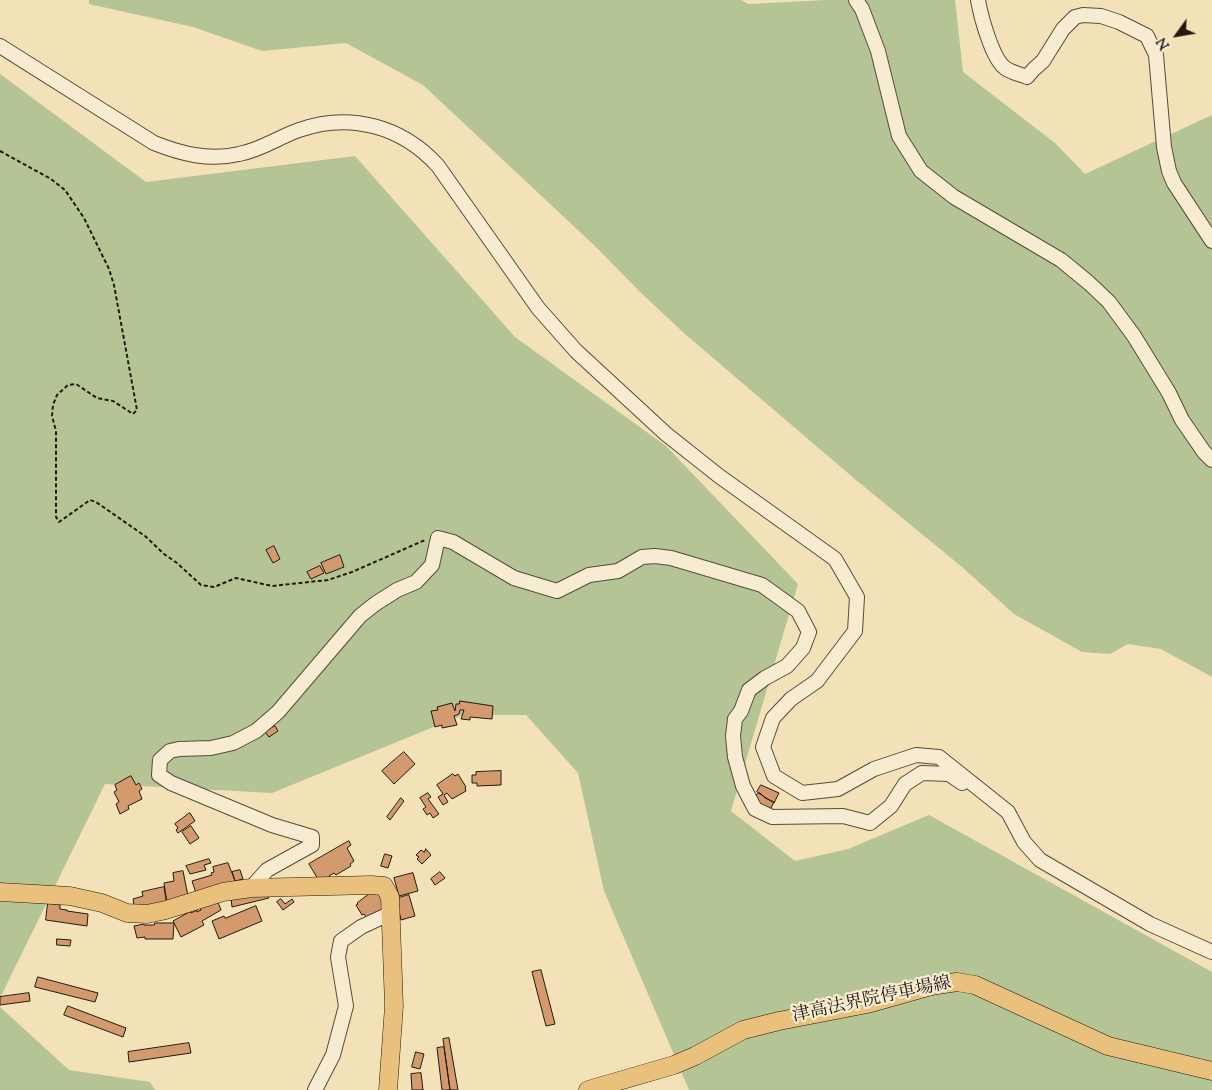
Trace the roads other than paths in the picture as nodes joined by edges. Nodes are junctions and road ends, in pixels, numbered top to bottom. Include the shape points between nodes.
1 (856, 0) edge
2 (978, 0) edge
3 (0, 46) edge
4 (1212, 241) edge
5 (1212, 460) edge
6 (970, 781) junction
7 (251, 888) junction
8 (0, 892) edge
9 (391, 913) junction
10 (1212, 952) edge
11 (1212, 1071) edge
12 (315, 1090) edge
13 (388, 1090) edge
14 (588, 1090) edge

1 - 5 street via 878,51 899,136 921,171 954,197 1061,260 1109,302 1139,344 1182,420
2 - 4 street via 992,48 1004,67 1027,76 1043,61 1063,28 1076,17 1102,16 1147,36 1156,56 1169,171
3 - 6 street via 154,143 176,151 206,158 240,154 300,130 329,123 361,122 385,128 422,151 438,166 538,308 576,351 666,434 835,559 857,597 855,631 817,681 791,699 773,718 763,747 774,776 802,793 838,789 874,769 916,755 939,756
6 - 7 street via 962,783 949,774 922,773 905,784 891,806 870,823 843,816 772,817 755,809 743,786 735,757 735,719 749,690 787,666 803,648 809,632 798,611 762,585 655,556 642,557 618,571 590,575 557,591 514,578 453,542 438,538 432,565 416,582 397,590 360,616 278,712 256,731 233,743 212,748 170,751 160,760 158,775 171,783 272,825 312,837 312,845 267,870
6 - 10 street via 1008,812 1024,842 1040,860 1150,924
7 - 8 main road via 223,892 147,914 127,914 70,896
7 - 9 main road via 384,886 390,897
9 - 12 street via 360,927 341,941 338,957 346,1006 333,1055
9 - 13 main road via 394,1006
11 - 14 main road, 津高法界院停車場線 via 1108,1046 975,985 957,982 743,1030 674,1065

